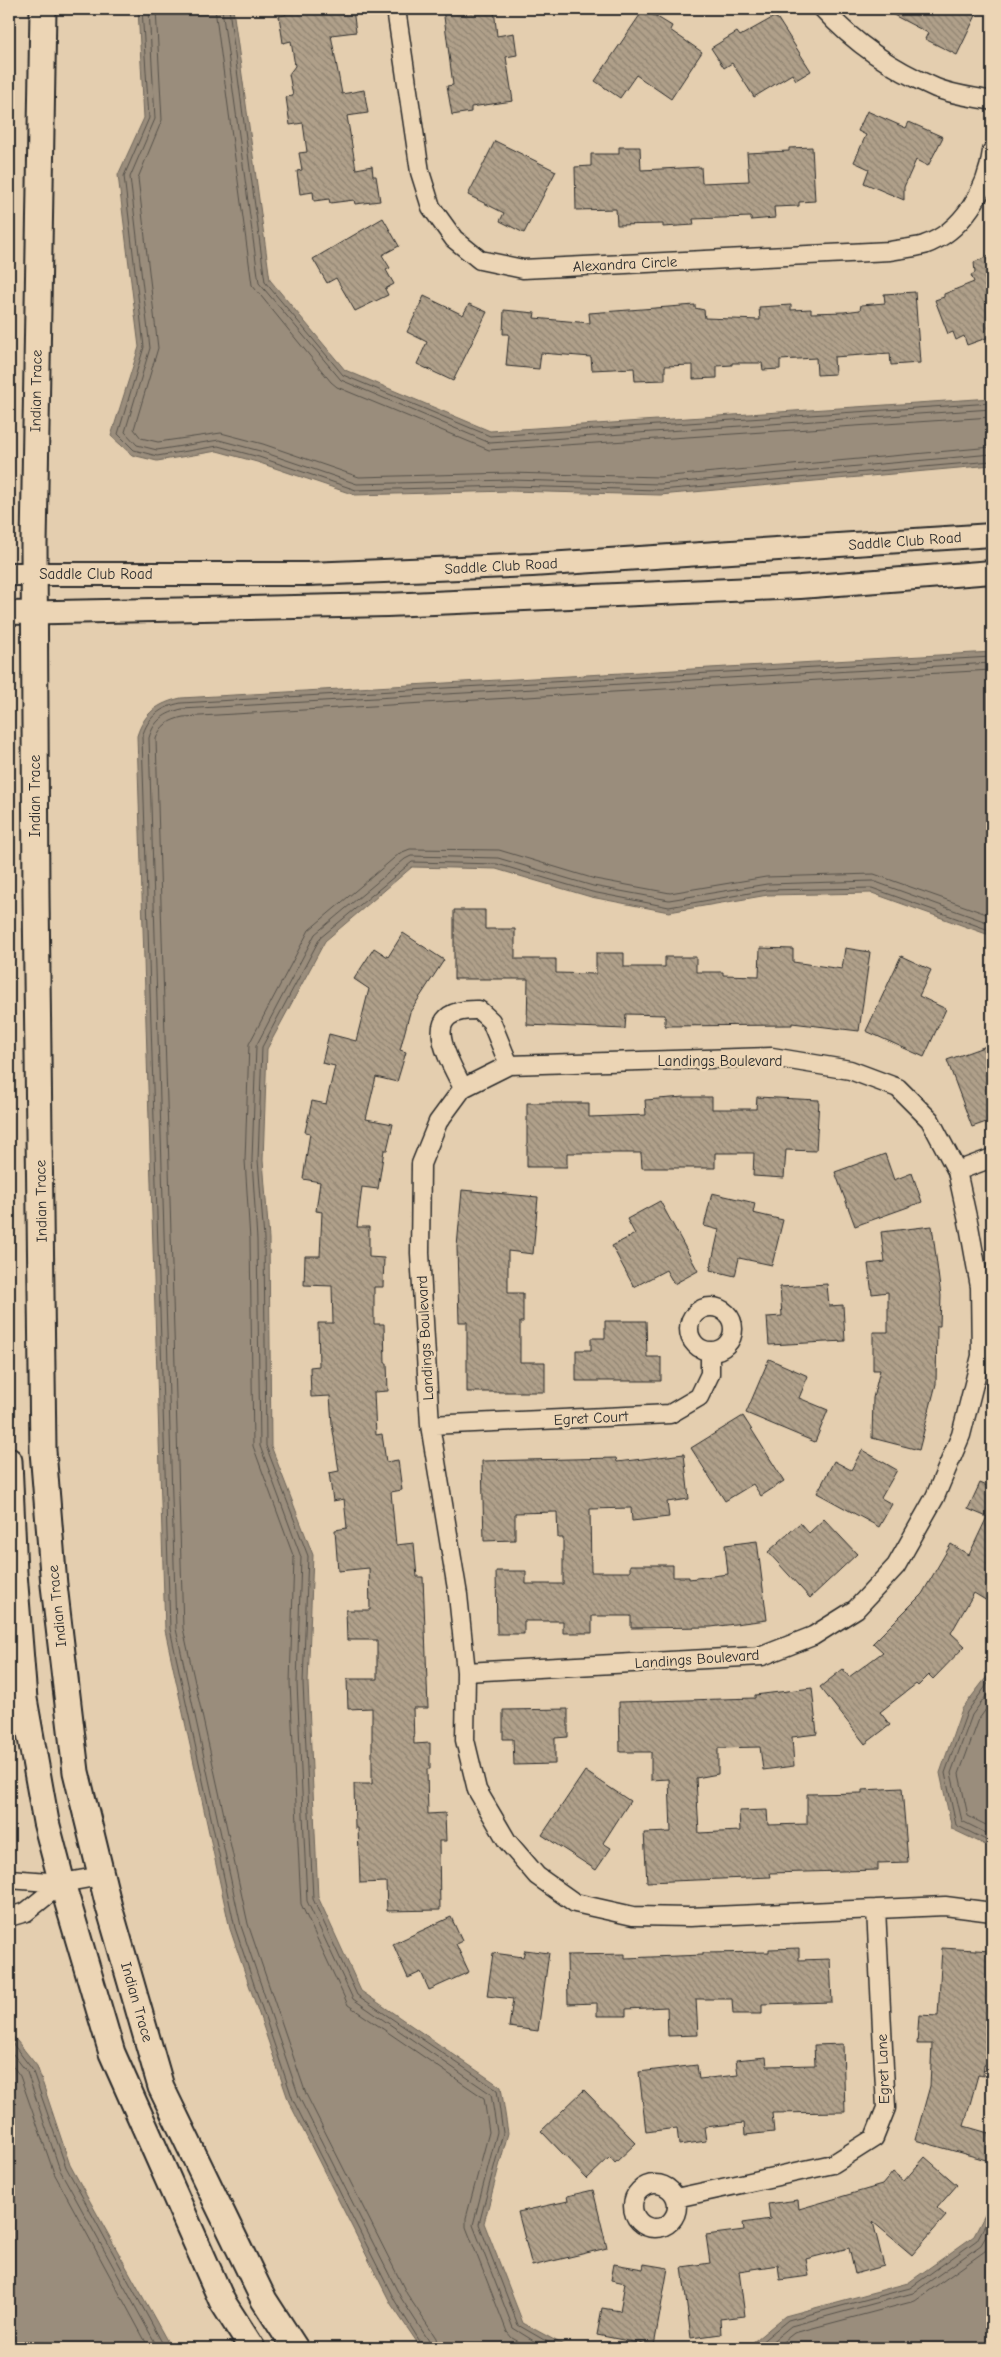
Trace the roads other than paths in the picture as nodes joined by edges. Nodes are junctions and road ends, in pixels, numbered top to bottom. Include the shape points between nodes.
1 (43, 9) edge
2 (396, 9) edge
3 (823, 9) edge
4 (992, 101) edge
5 (992, 151) edge
6 (992, 535) edge
7 (992, 572) edge
8 (9, 574) edge
9 (35, 574) junction
10 (9, 613) edge
11 (35, 613) junction
12 (509, 1065) junction
13 (463, 1088) junction
14 (992, 1158) edge
15 (957, 1171) junction
16 (710, 1351) dead end
17 (430, 1425) junction
18 (9, 1462) edge
19 (466, 1672) junction
20 (101, 1876) junction
21 (9, 1879) edge
22 (62, 1883) junction
23 (876, 1909) junction
24 (992, 1912) edge
25 (9, 1917) edge
26 (676, 2198) dead end
27 (252, 2348) edge
28 (295, 2348) edge

1 - 9 main road, Indian Trace
2 - 5 street, Alexandra Circle via 420,172 431,207 454,239 480,260 523,269 890,251 925,245 954,228 980,194
3 - 4 street via 881,59 937,88
6 - 9 street, Saddle Club Road via 532,565 317,574
7 - 11 street via 800,587 397,605
8 - 9 street, Saddle Club Road
9 - 11 main road, Indian Trace
10 - 11 street
11 - 20 main road, Indian Trace via 44,1451 54,1585 76,1772
12 - 13 street, Landings Boulevard
12 - 13 street via 491,1021 479,1010 461,1010 448,1015 441,1027 442,1044
12 - 15 street, Landings Boulevard via 772,1057 850,1070 898,1088 930,1120
13 - 17 street, Landings Boulevard via 438,1122 421,1164 420,1253
14 - 15 street
15 - 19 street, Landings Boulevard via 980,1287 981,1356 961,1435 935,1497 896,1566 856,1609 813,1636 762,1656
16 - 17 street, Egret Court via 710,1374 699,1397 670,1414
17 - 19 street, Landings Boulevard via 458,1595
18 - 22 main road via 24,1699 46,1822
19 - 23 street, Landings Boulevard via 465,1740 478,1790 507,1842 537,1876 575,1904 633,1916 690,1917
20 - 22 street
20 - 28 main road, Indian Trace via 161,2087 264,2300
21 - 22 street
22 - 25 street via 26,1912
22 - 27 main road via 112,2053 222,2301
23 - 24 street, Landings Boulevard via 945,1906
23 - 26 street, Egret Lane via 886,2108 874,2138 834,2164

